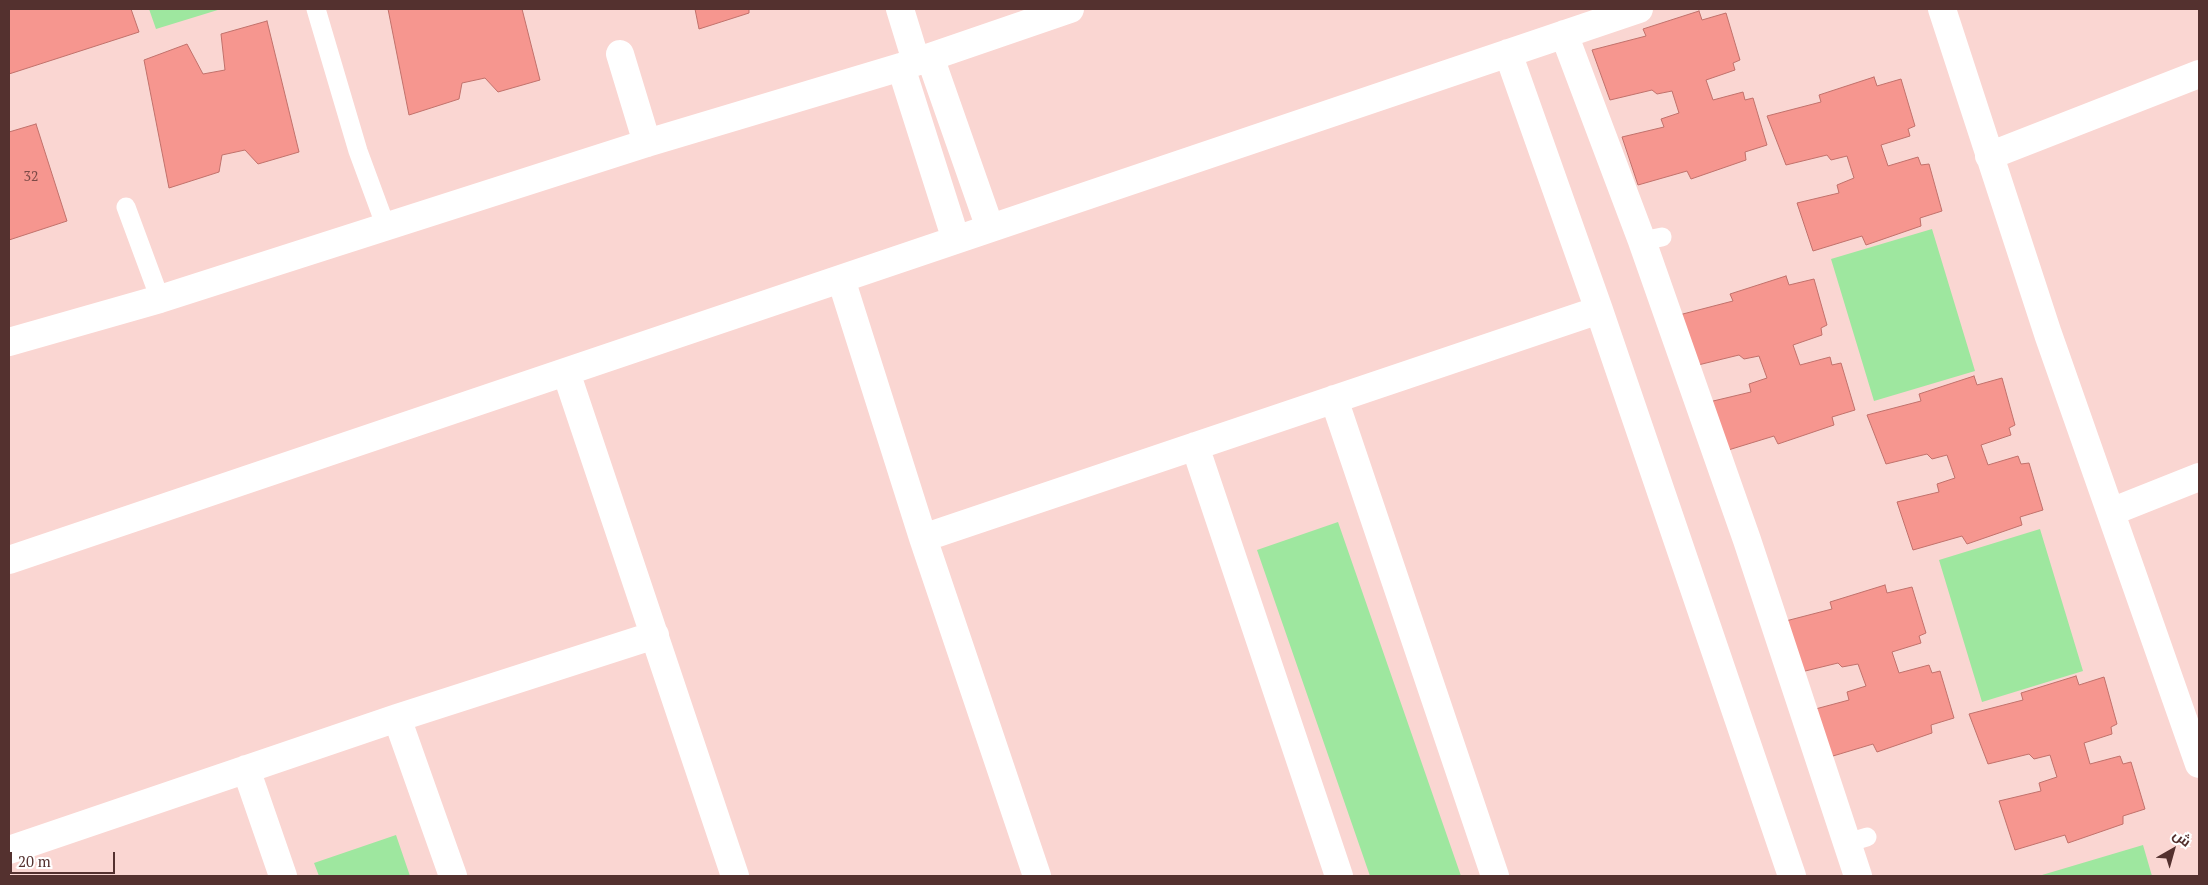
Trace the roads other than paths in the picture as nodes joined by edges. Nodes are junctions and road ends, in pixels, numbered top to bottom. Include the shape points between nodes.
1 (316, 9) edge
2 (900, 9) edge
3 (1070, 9) edge
4 (1639, 9) edge
5 (1942, 9) edge
6 (1031, 15) edge
7 (1564, 34) junction
8 (1508, 53) junction
9 (620, 54) dead end
10 (916, 62) junction
11 (2199, 74) edge
12 (647, 143) junction
13 (1989, 156) junction
14 (126, 207) dead end
15 (386, 227) junction
16 (990, 228) junction
17 (956, 240) junction
18 (841, 279) junction
19 (160, 298) junction
20 (1599, 310) junction
21 (9, 342) edge
22 (566, 372) junction
23 (1334, 399) junction
24 (1195, 446) junction
25 (2199, 477) edge
26 (2111, 512) junction
27 (923, 538) junction
28 (9, 560) edge
29 (655, 635) junction
30 (398, 718) junction
31 (2199, 764) edge
32 (246, 769) junction
33 (9, 850) edge
34 (283, 876) edge
35 (453, 876) edge
36 (735, 876) edge
37 (1037, 876) edge
38 (1339, 876) edge
39 (1495, 876) edge
40 (1792, 876) edge
41 (1858, 876) edge

1 - 15 lane via 358,151
2 - 10 street
3 - 6 street
4 - 7 street
5 - 13 street
6 - 10 street
7 - 8 street
7 - 41 street via 1652,239 1857,840
8 - 16 street
8 - 20 street
9 - 12 street
10 - 12 street
10 - 16 street
10 - 17 street
11 - 13 street
12 - 15 street
13 - 26 street
14 - 19 lane
15 - 19 street
16 - 17 street
17 - 18 street
18 - 22 street
18 - 27 street
19 - 21 street
20 - 23 street
20 - 40 street
22 - 28 street
22 - 29 street
23 - 24 street
23 - 39 street
24 - 27 street
24 - 38 street
25 - 26 street
26 - 31 street
27 - 37 street
29 - 30 street
29 - 36 street
30 - 32 street
30 - 35 street
32 - 33 street
32 - 34 street

